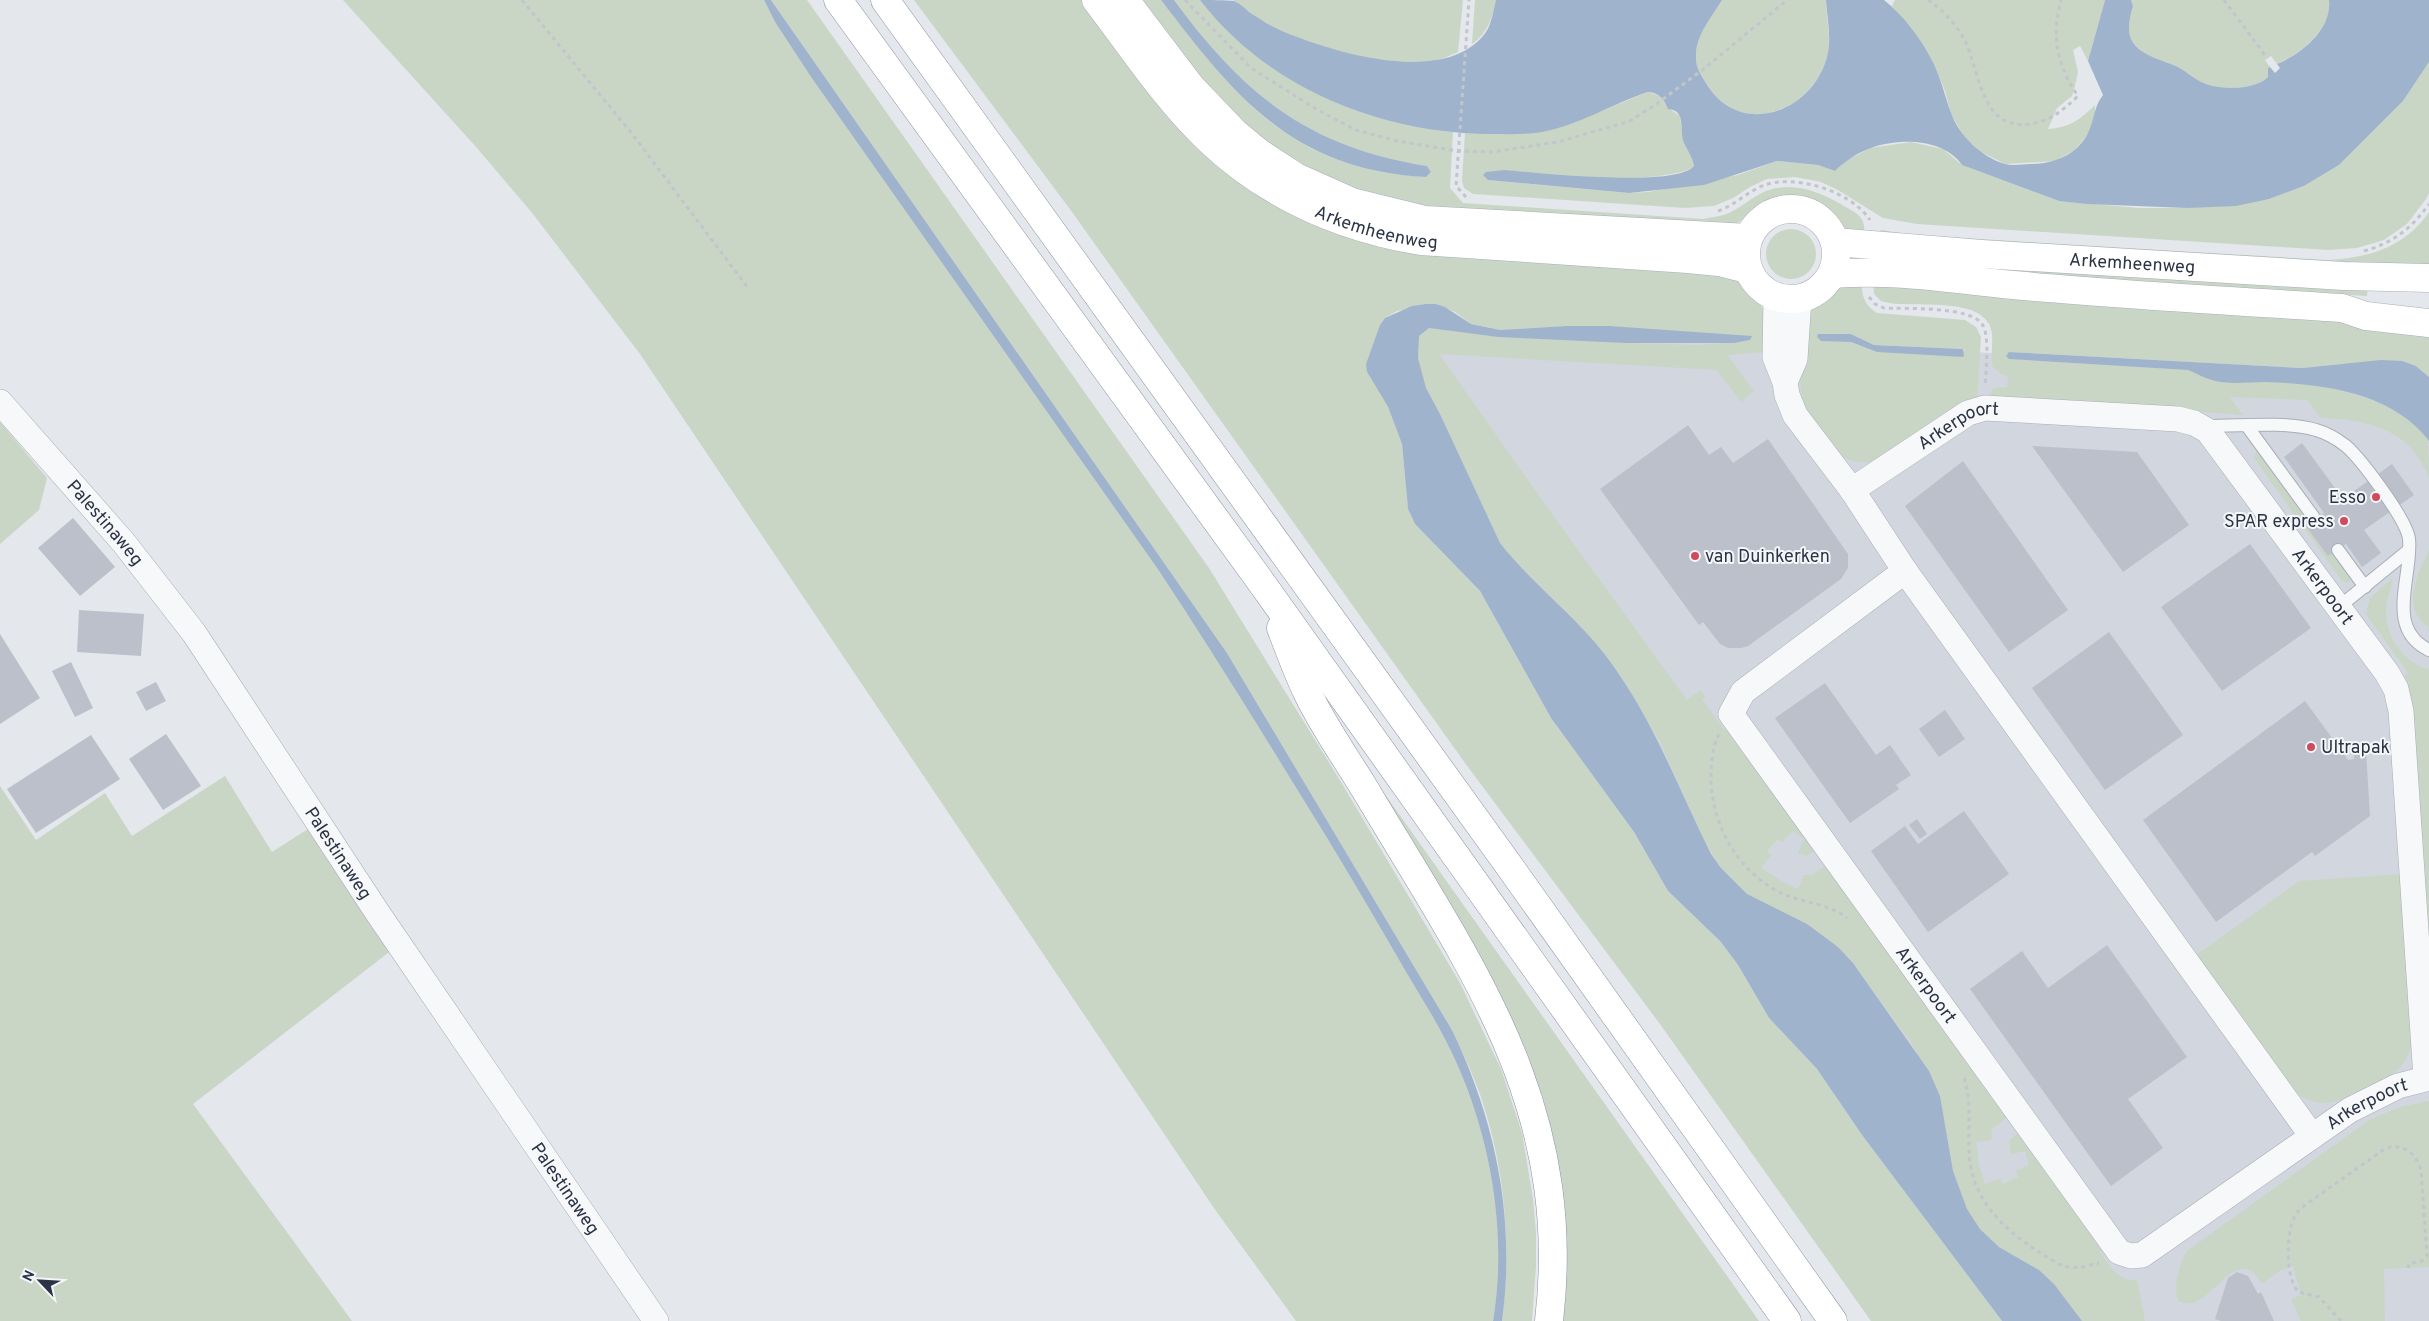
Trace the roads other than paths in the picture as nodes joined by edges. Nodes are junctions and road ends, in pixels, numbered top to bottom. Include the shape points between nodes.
1 (838, 0) edge
2 (885, 0) edge
3 (1096, 0) edge
4 (1125, 0) edge
5 (1748, 238) junction
6 (1834, 242) junction
7 (1869, 246) junction
8 (1747, 269) junction
9 (1832, 274) junction
10 (2429, 278) edge
11 (1788, 298) junction
12 (2429, 306) edge
13 (2342, 308) junction
14 (2429, 323) edge
15 (0, 402) edge
16 (2202, 426) junction
17 (2247, 426) junction
18 (1852, 490) junction
19 (2315, 519) dead end
20 (2338, 550) dead end
21 (2409, 550) junction
22 (1905, 571) junction
23 (1261, 582) junction
24 (2365, 587) junction
25 (2339, 607) junction
26 (2429, 650) edge
27 (2427, 1078) edge
28 (2312, 1136) junction
29 (656, 1321) edge
30 (1549, 1321) edge
31 (1787, 1321) edge
32 (1833, 1321) edge

1 - 23 main road
2 - 32 main road
3 - 8 main road, Arkemheenweg via 1172,100 1208,138 1272,188 1330,217 1390,236 1421,241 1688,259
4 - 5 main road, Arkemheenweg via 1196,93 1234,132 1296,177 1352,202 1425,220
5 - 6 main road via 1756,224 1769,214 1784,209 1801,210 1816,216 1827,227
5 - 8 main road via 1745,253
6 - 7 main road, Arkemheenweg
6 - 9 main road via 1836,258
7 - 9 main road, Arkemheenweg
7 - 10 main road, Arkemheenweg
7 - 13 main road, Arkemheenweg via 1969,278 2011,285
8 - 11 main road via 1763,291
9 - 11 main road via 1812,294
11 - 18 street, Arkerpoort via 1775,358 1787,395 1795,415
12 - 13 main road, Arkemheenweg via 2366,302
13 - 14 main road, Arkemheenweg via 2366,316
15 - 29 street, Palestinaweg via 124,543 194,633 377,912
16 - 17 lane
16 - 18 street, Arkerpoort via 2178,419 1985,408 1968,414
16 - 25 street, Arkerpoort via 2216,438
17 - 19 lane
17 - 21 lane via 2308,428 2346,446 2405,525
18 - 22 street, Arkerpoort
20 - 24 lane
21 - 24 lane
21 - 26 lane via 2403,594 2405,618 2410,634
22 - 28 street, Arkerpoort
22 - 28 street, Arkerpoort via 1743,692 1732,714 2119,1252 2142,1255
23 - 30 main road via 1308,693 1476,975 1517,1063 1538,1128 1550,1197 1554,1266
23 - 31 main road
24 - 25 lane
25 - 27 street, Arkerpoort via 2392,680 2399,700
27 - 28 street, Arkerpoort via 2371,1098

